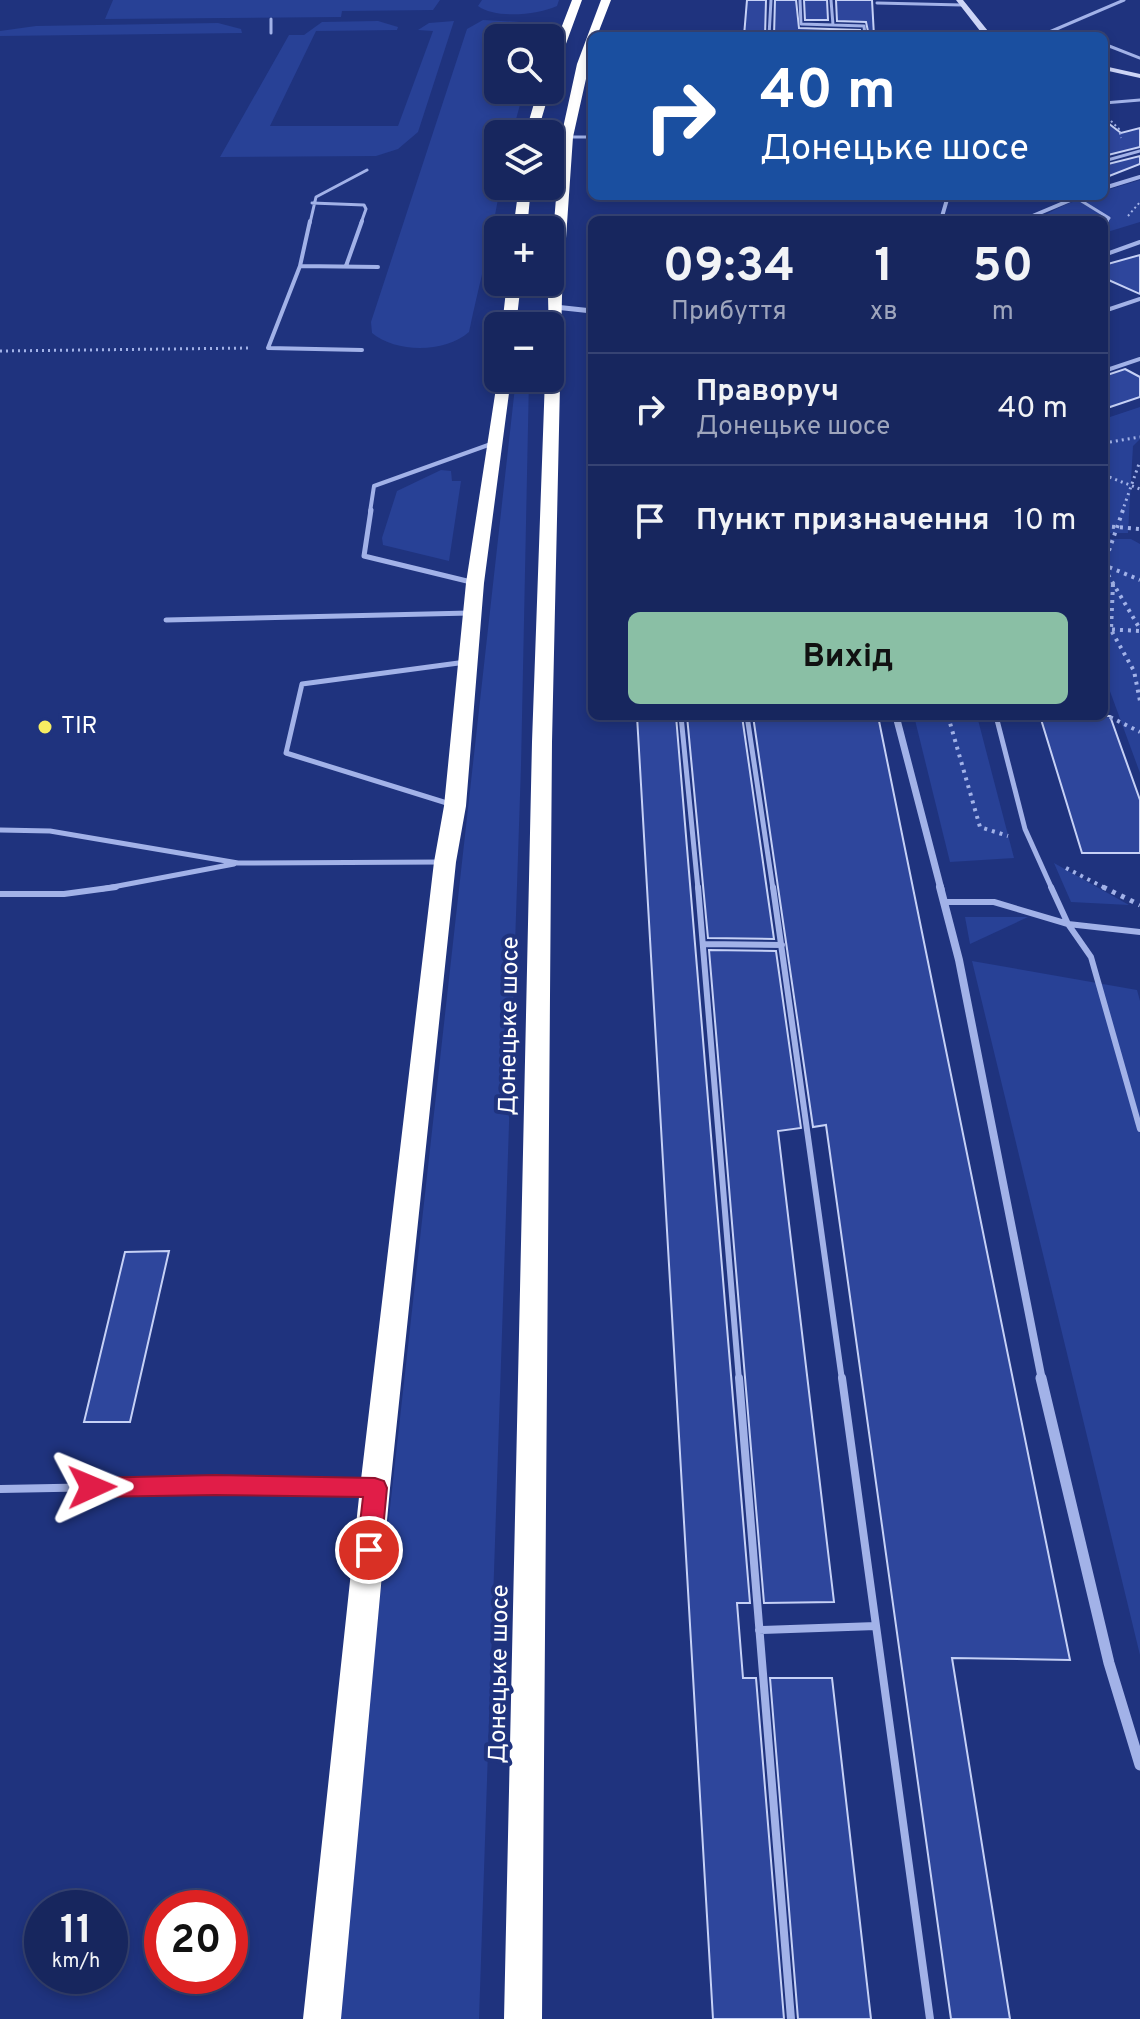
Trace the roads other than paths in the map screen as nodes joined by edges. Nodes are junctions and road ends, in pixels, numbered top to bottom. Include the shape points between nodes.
1 (577, 0) edge
2 (606, 0) edge
3 (771, 0) edge
4 (800, 0) edge
5 (831, 0) edge
6 (1124, 0) edge
7 (877, 2) edge
8 (961, 2) edge
9 (879, 13) dead end
10 (271, 19) dead end
11 (816, 24) junction
12 (833, 25) junction
13 (1053, 30) junction
14 (594, 32) edge
15 (769, 32) edge
16 (817, 32) edge
17 (865, 32) edge
18 (985, 32) edge
19 (1049, 32) edge
20 (1064, 32) edge
21 (271, 33) dead end
22 (564, 34) edge
23 (1108, 46) edge
24 (588, 48) edge
25 (1140, 58) edge
26 (1108, 69) edge
27 (1140, 76) edge
28 (1140, 100) edge
29 (1108, 103) edge
30 (567, 137) junction
31 (588, 137) edge
32 (1140, 151) edge
33 (1108, 160) edge
34 (367, 170) dead end
35 (1140, 177) edge
36 (1108, 187) edge
37 (1071, 200) edge
38 (1082, 200) edge
39 (312, 203) junction
40 (1033, 216) edge
41 (1106, 216) edge
42 (1140, 242) edge
43 (1108, 254) edge
44 (300, 266) junction
45 (346, 266) junction
46 (378, 267) dead end
47 (1140, 299) edge
48 (555, 307) junction
49 (1108, 310) edge
50 (588, 311) edge
51 (362, 350) dead end
52 (1140, 359) edge
53 (1108, 370) edge
54 (501, 392) edge
55 (495, 443) junction
56 (475, 583) junction
57 (473, 612) junction
58 (166, 620) dead end
59 (469, 661) junction
60 (681, 720) edge
61 (748, 720) edge
62 (897, 720) edge
63 (997, 720) edge
64 (455, 806) junction
65 (0, 830) edge
66 (445, 862) junction
67 (238, 863) junction
68 (0, 894) edge
69 (946, 902) junction
70 (1068, 924) junction
71 (1140, 932) edge
72 (704, 944) junction
73 (782, 945) junction
74 (1140, 1129) edge
75 (375, 1488) junction
76 (0, 1489) edge
77 (876, 1626) junction
78 (759, 1630) junction
79 (1140, 1765) edge
80 (322, 2019) edge
81 (523, 2019) edge
82 (791, 2019) edge
83 (930, 2019) edge

1 - 22 highway
2 - 14 highway, Донецьке шосе
3 - 15 lane
4 - 11 lane via 801,24
5 - 12 lane
6 - 13 lane
7 - 8 lane
7 - 9 lane
8 - 18 street
10 - 21 lane
11 - 12 lane
11 - 16 lane
12 - 17 lane via 864,26
13 - 19 lane
13 - 20 lane
23 - 25 lane
24 - 30 highway, Донецьке шосе
26 - 27 street
28 - 29 lane
30 - 31 lane
30 - 48 highway, Донецьке шосе
32 - 33 lane
34 - 39 lane
35 - 36 street
37 - 40 street
38 - 41 lane
39 - 44 lane
39 - 45 lane via 364,205
42 - 43 lane
44 - 45 lane
44 - 51 lane via 268,348
45 - 46 lane
47 - 49 lane
48 - 50 street
48 - 81 highway, Донецьке шосе via 542,742
52 - 53 lane
54 - 55 highway
55 - 56 highway
55 - 56 lane via 374,486 364,556
56 - 57 highway
57 - 58 lane
57 - 59 highway
59 - 64 highway
59 - 64 lane via 302,684 286,753
60 - 72 lane
61 - 73 lane
62 - 69 street
63 - 70 lane via 1032,844
64 - 66 highway
65 - 67 lane via 50,831
66 - 67 lane
66 - 75 highway
67 - 68 lane via 64,894
69 - 70 lane via 994,902
69 - 79 street via 1035,1351 1109,1663
70 - 71 lane
70 - 74 lane via 1091,957
72 - 73 lane
72 - 78 lane
73 - 77 lane
75 - 76 lane
75 - 80 highway
77 - 78 lane
77 - 83 lane
78 - 82 lane

